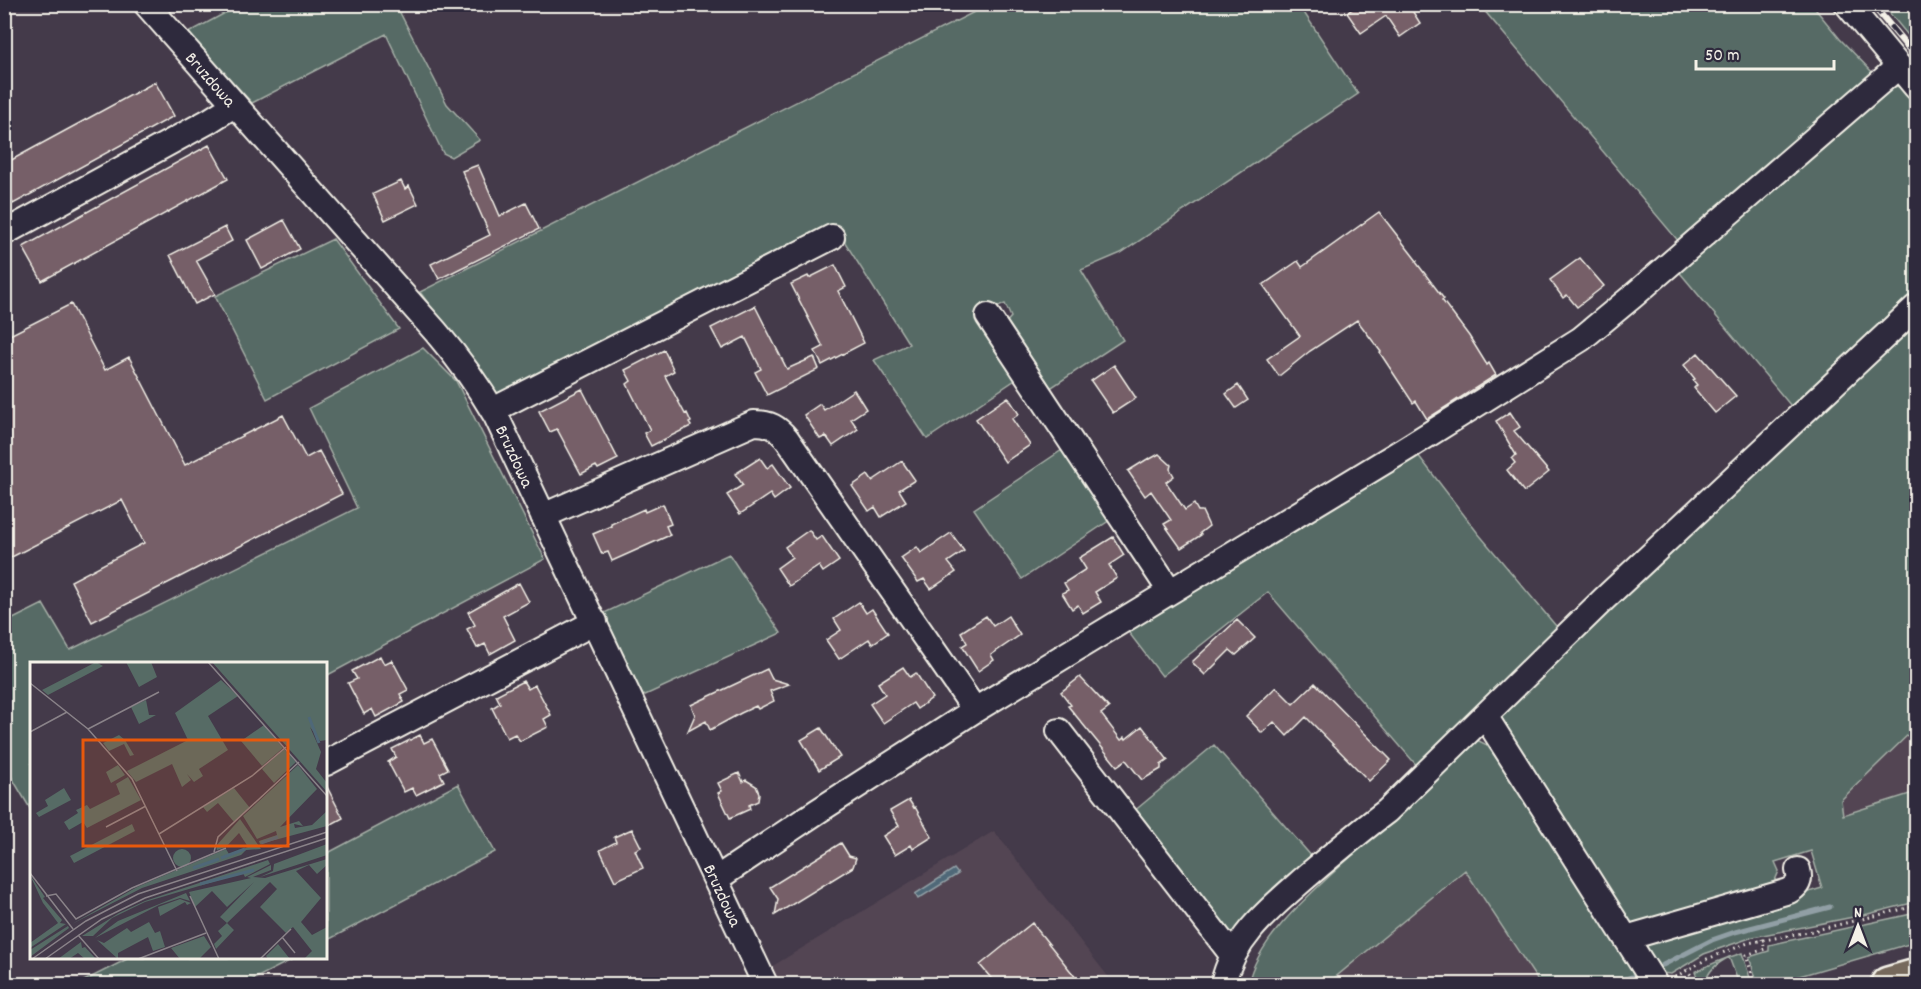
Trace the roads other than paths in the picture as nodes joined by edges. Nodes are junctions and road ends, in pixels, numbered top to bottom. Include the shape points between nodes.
1 (146, 4) edge
2 (1847, 4) edge
3 (1899, 66) junction
4 (1917, 87) edge
5 (234, 105) junction
6 (4, 233) edge
7 (832, 237) dead end
8 (1917, 307) edge
9 (988, 316) dead end
10 (493, 410) junction
11 (543, 516) junction
12 (1170, 591) junction
13 (595, 622) junction
14 (975, 710) junction
15 (1485, 716) junction
16 (1059, 731) dead end
17 (327, 762) edge
18 (1798, 870) dead end
19 (716, 879) junction
20 (1626, 938) junction
21 (1233, 956) junction
22 (1917, 976) edge
23 (1663, 981) edge
24 (765, 984) edge
25 (1224, 984) edge
26 (1888, 984) edge

1 - 5 street, Bruzdowa
2 - 3 street
3 - 4 street
3 - 12 street via 1581,339
5 - 6 street
5 - 10 street, Bruzdowa via 462,363
7 - 10 street
8 - 15 street
9 - 12 street
10 - 11 street, Bruzdowa
11 - 13 street, Bruzdowa
11 - 14 street via 754,423 777,428
12 - 14 street
13 - 17 street
13 - 19 street, Bruzdowa
14 - 19 street
15 - 20 street
15 - 21 street via 1387,812 1270,909
16 - 21 street
18 - 20 street via 1797,887 1789,891
19 - 24 street, Bruzdowa
20 - 23 street
21 - 25 street
22 - 26 highway

